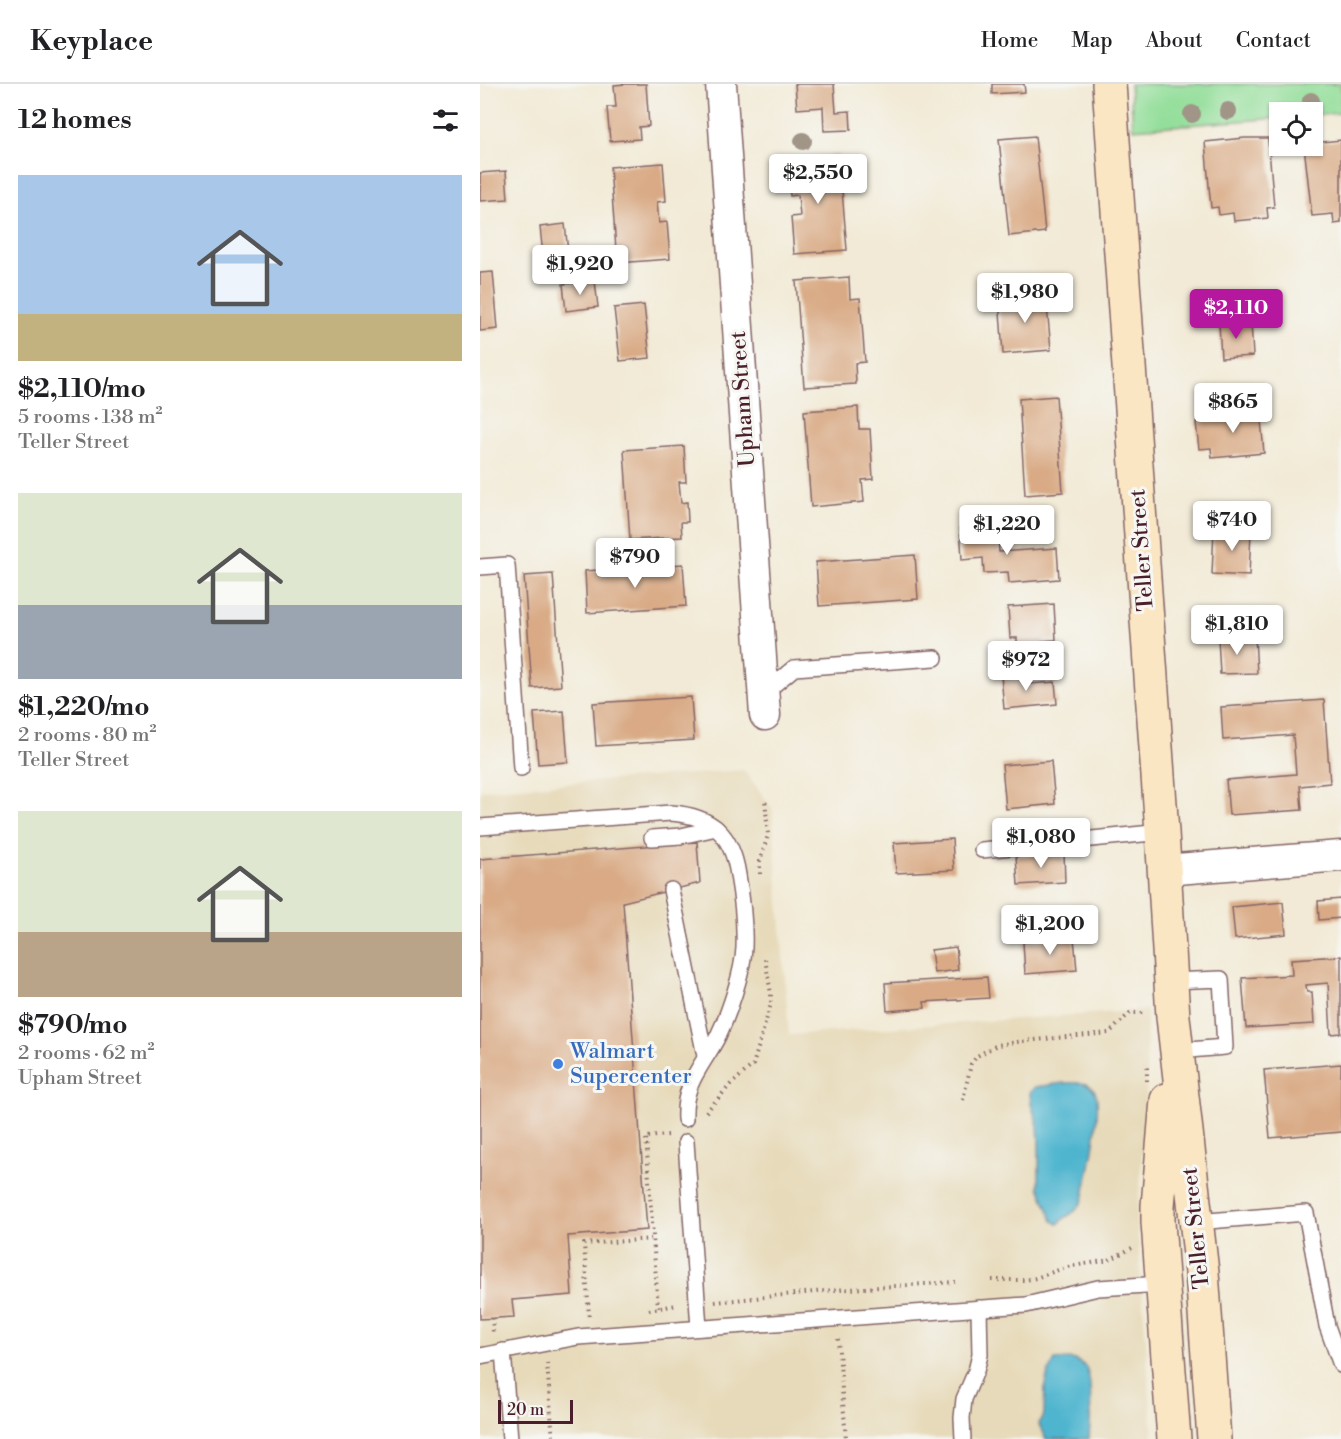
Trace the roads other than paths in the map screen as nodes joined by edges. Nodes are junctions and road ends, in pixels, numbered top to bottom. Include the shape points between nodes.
1 (721, 84) edge
2 (1109, 84) edge
3 (480, 567) edge
4 (935, 658) dead end
5 (765, 704) joint
6 (521, 768) dead end
7 (480, 827) edge
8 (716, 828) junction
9 (1162, 832) junction
10 (652, 838) dead end
11 (982, 850) dead end
12 (1341, 856) edge
13 (1164, 870) junction
14 (670, 890) dead end
15 (1171, 981) junction
16 (1159, 1015) junction
17 (1177, 1051) junction
18 (705, 1056) junction
19 (685, 1119) dead end
20 (686, 1142) dead end
21 (1196, 1222) junction
22 (1162, 1284) junction
23 (979, 1308) junction
24 (699, 1328) junction
25 (503, 1351) junction
26 (480, 1356) edge
27 (1341, 1365) edge
28 (1214, 1437) edge
29 (510, 1439) edge
30 (963, 1439) edge
31 (1174, 1439) edge

1 - 5 street, Upham Street
2 - 9 street, Teller Street
3 - 6 lane via 507,565
4 - 5 lane via 794,668
7 - 8 lane via 671,813 697,817
8 - 10 lane
8 - 18 lane via 736,860 744,946 739,977 726,1014
9 - 11 lane
9 - 13 street, Teller Street
12 - 13 street
13 - 15 street, Teller Street
14 - 18 lane
15 - 16 street, Teller Street
15 - 17 lane via 1221,979 1226,1047
16 - 17 street, Teller Street
16 - 22 street, Teller Street via 1158,1206
17 - 21 street, Teller Street via 1188,1102
18 - 19 lane via 688,1089
20 - 24 lane
21 - 27 lane via 1306,1213 1327,1326
21 - 28 street, Teller Street
22 - 23 lane via 1098,1288 1040,1302
22 - 28 street via 1173,1287 1180,1298
22 - 31 street, Teller Street
23 - 24 lane
23 - 30 lane via 980,1355 964,1399
24 - 25 lane via 578,1337
25 - 26 lane
25 - 29 lane

